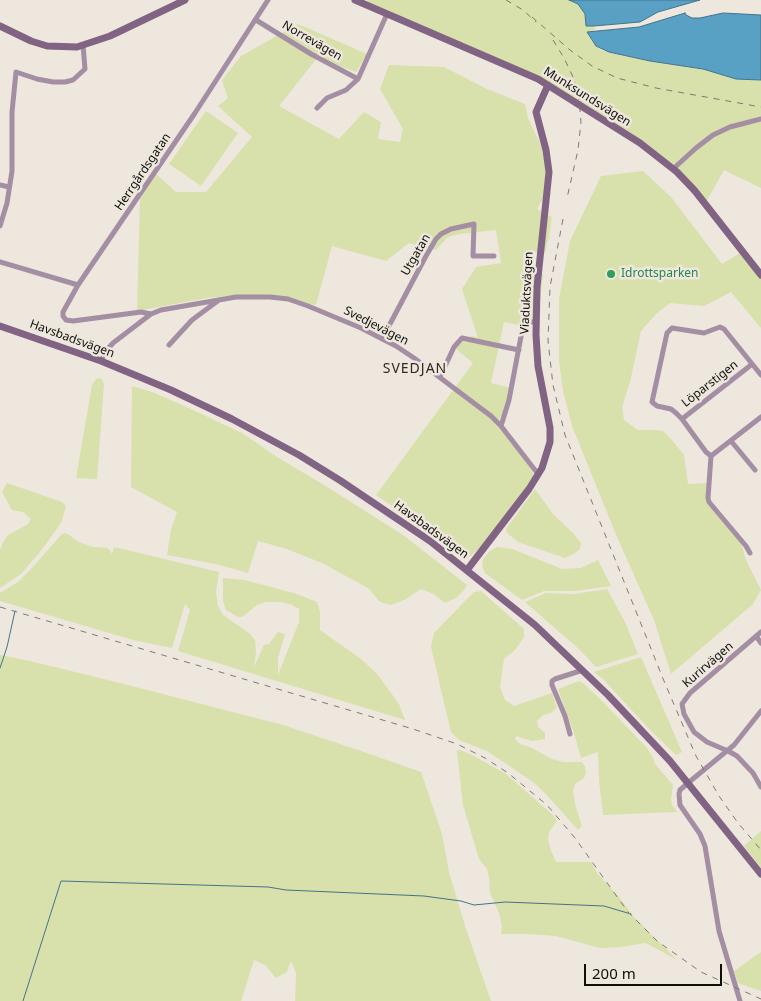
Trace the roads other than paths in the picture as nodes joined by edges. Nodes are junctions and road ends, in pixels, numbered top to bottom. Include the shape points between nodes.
1 (185, 0) edge
2 (268, 0) edge
3 (356, 0) edge
4 (387, 14) junction
5 (256, 20) junction
6 (0, 26) edge
7 (83, 45) junction
8 (358, 78) junction
9 (548, 85) junction
10 (317, 108) dead end
11 (761, 119) edge
12 (672, 169) junction
13 (0, 185) edge
14 (9, 187) junction
15 (0, 226) edge
16 (494, 256) dead end
17 (0, 262) edge
18 (761, 275) edge
19 (78, 285) junction
20 (219, 299) junction
21 (151, 314) junction
22 (536, 322) junction
23 (0, 326) edge
24 (382, 339) junction
25 (169, 345) dead end
26 (519, 350) junction
27 (101, 361) junction
28 (751, 365) junction
29 (761, 375) edge
30 (440, 377) junction
31 (761, 418) edge
32 (682, 419) junction
33 (501, 426) junction
34 (731, 441) junction
35 (711, 456) junction
36 (755, 470) dead end
37 (538, 474) junction
38 (750, 553) dead end
39 (467, 570) junction
40 (759, 634) edge
41 (761, 643) edge
42 (583, 670) junction
43 (761, 711) edge
44 (570, 734) dead end
45 (728, 751) junction
46 (688, 783) junction
47 (761, 787) edge
48 (761, 874) edge
49 (740, 1001) edge

1 - 7 street via 110,36
2 - 5 street, Herrgårdsgatan
3 - 4 street, Munksundsvägen
4 - 8 street
4 - 9 street, Munksundsvägen
5 - 8 street, Norrevägen
5 - 19 street, Herrgårdsgatan
6 - 7 street via 31,42 48,46
7 - 14 street via 86,69 73,80 53,82 16,72
8 - 10 street via 346,90 327,98
9 - 12 street, Munksundsvägen via 640,143
9 - 22 street, Viaduktsvägen via 536,115 549,172
11 - 12 street via 730,126 713,135
12 - 18 street, Munksundsvägen via 701,198
13 - 14 street
14 - 15 street
16 - 24 street, Utgatan via 473,256 474,224 441,234
17 - 19 street
19 - 21 street, Svedjevägen via 63,312 66,320 141,312
20 - 21 street, Svedjevägen
20 - 24 street, Svedjevägen via 253,296 288,300
20 - 25 street via 192,320
21 - 27 street, Svedjevägen via 113,343
22 - 26 street via 528,322 524,326
22 - 37 street, Viaduktsvägen via 538,366 550,428 547,455
23 - 27 street, Havsbadsvägen
24 - 30 street, Svedjevägen
26 - 30 street via 465,338 454,347
26 - 33 street
27 - 39 street, Havsbadsvägen via 202,404 299,455 396,517
28 - 29 street
28 - 32 street, Löparstigen
28 - 32 street via 720,327 704,333 670,329 652,402 671,409
30 - 33 street, Svedjevägen
31 - 34 street
32 - 35 street
33 - 37 street, Svedjevägen
34 - 35 street
34 - 36 street
35 - 38 street via 708,500
37 - 39 street, Viaduktsvägen
39 - 42 street, Havsbadsvägen via 535,625
40 - 41 street, Kurirvägen
40 - 45 street, Kurirvägen via 690,693 682,704 694,732
42 - 44 street via 552,681
42 - 46 street, Havsbadsvägen
43 - 45 street
45 - 46 street
45 - 47 street via 745,764
46 - 48 street, Havsbadsvägen
46 - 49 street via 680,790 680,805 705,846 719,931

